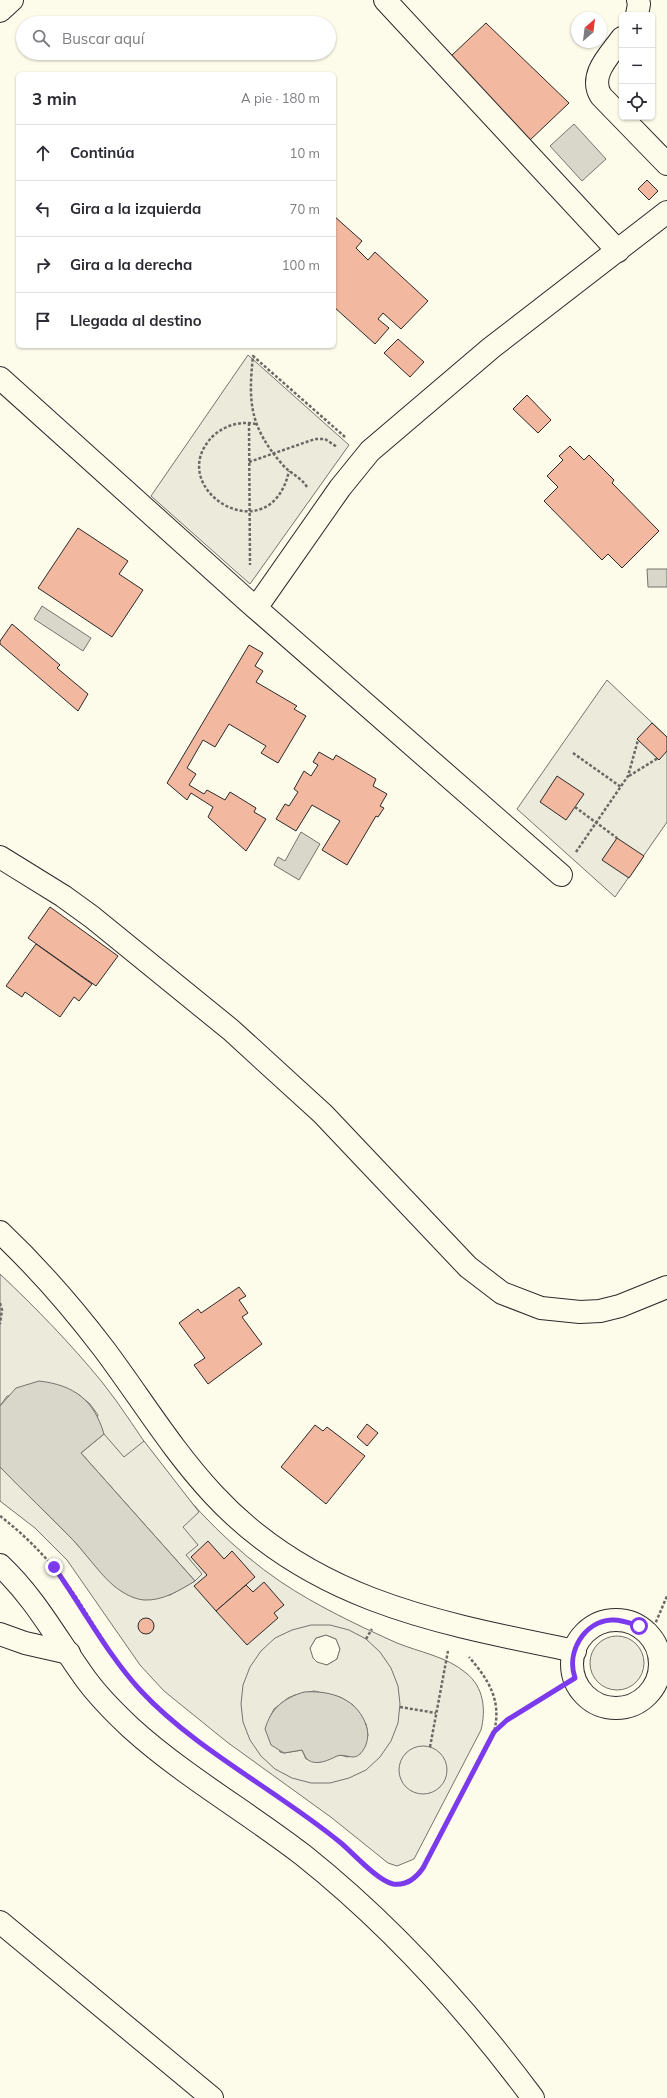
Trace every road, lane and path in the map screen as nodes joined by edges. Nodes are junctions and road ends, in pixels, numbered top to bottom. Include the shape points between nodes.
1 (12, 0) edge
2 (385, 0) edge
3 (638, 0) edge
4 (0, 11) edge
5 (638, 12) edge
6 (619, 42) edge
7 (667, 164) edge
8 (667, 212) edge
9 (618, 251) junction
10 (0, 378) edge
11 (249, 423) junction
12 (256, 424) junction
13 (275, 453) junction
14 (366, 456) junction
15 (250, 462) junction
16 (289, 470) junction
17 (351, 474) junction
18 (250, 510) junction
19 (317, 521) junction
20 (253, 605) junction
21 (638, 740) dead end
22 (573, 753) dead end
23 (658, 758) dead end
24 (628, 776) junction
25 (621, 787) junction
26 (575, 807) dead end
27 (596, 823) junction
28 (617, 838) dead end
29 (0, 857) edge
30 (561, 875) joint
31 (0, 1232) edge
32 (667, 1287) edge
33 (0, 1303) edge
34 (0, 1324) edge
35 (0, 1516) edge
36 (0, 1565) edge
37 (667, 1596) edge
38 (437, 1621) junction
39 (0, 1634) edge
40 (650, 1636) junction
41 (575, 1651) junction
42 (465, 1652) dead end
43 (69, 1653) junction
44 (575, 1678) junction
45 (400, 1707) dead end
46 (436, 1713) junction
47 (494, 1732) junction
48 (430, 1747) dead end
49 (0, 1922) edge
50 (212, 2098) edge
51 (533, 2098) edge

1 - 4 street
2 - 9 street
3 - 5 street
6 - 7 street via 599,72 597,90
8 - 9 street
9 - 14 street via 490,348 387,435
10 - 20 street
11 - 12 path
11 - 15 path
11 - 18 path via 219,430 206,446 200,466 202,480 208,492 218,502 230,509
12 - 13 path
12 - 14 path via 249,393 253,356
13 - 15 path
13 - 16 path
13 - 17 path via 315,439 325,439 338,448
14 - 17 street
15 - 18 path
16 - 18 path via 280,494 270,504 258,510
16 - 19 path via 307,488
17 - 19 street
18 - 20 path
19 - 20 street
20 - 30 street
21 - 24 path
22 - 25 path
23 - 24 path
24 - 25 path
25 - 27 path
26 - 27 path
27 - 28 path
27 - 30 path
29 - 32 street via 92,917 231,1030 324,1114 468,1267 502,1293 541,1308 580,1312 620,1306
31 - 38 street via 64,1298 185,1460 229,1510 286,1556 315,1574 374,1600
33 - 34 path
35 - 47 path via 35,1546 54,1567 127,1674 160,1709 209,1748 305,1814 386,1881 393,1884 407,1883 419,1874
36 - 43 street via 36,1604
37 - 40 path
38 - 41 street
38 - 46 path via 451,1637
39 - 43 street via 25,1643
40 - 41 street via 639,1626 626,1621 611,1620 585,1632 576,1644
40 - 44 street via 657,1648 660,1662 658,1676 643,1699 630,1706 616,1708 601,1705 588,1698 578,1687
41 - 44 street via 572,1658
42 - 47 path via 493,1690 498,1711
43 - 51 street via 105,1702 158,1752 303,1856 383,1925 460,2005
44 - 47 path via 507,1720
45 - 46 path
46 - 48 path
49 - 50 street

